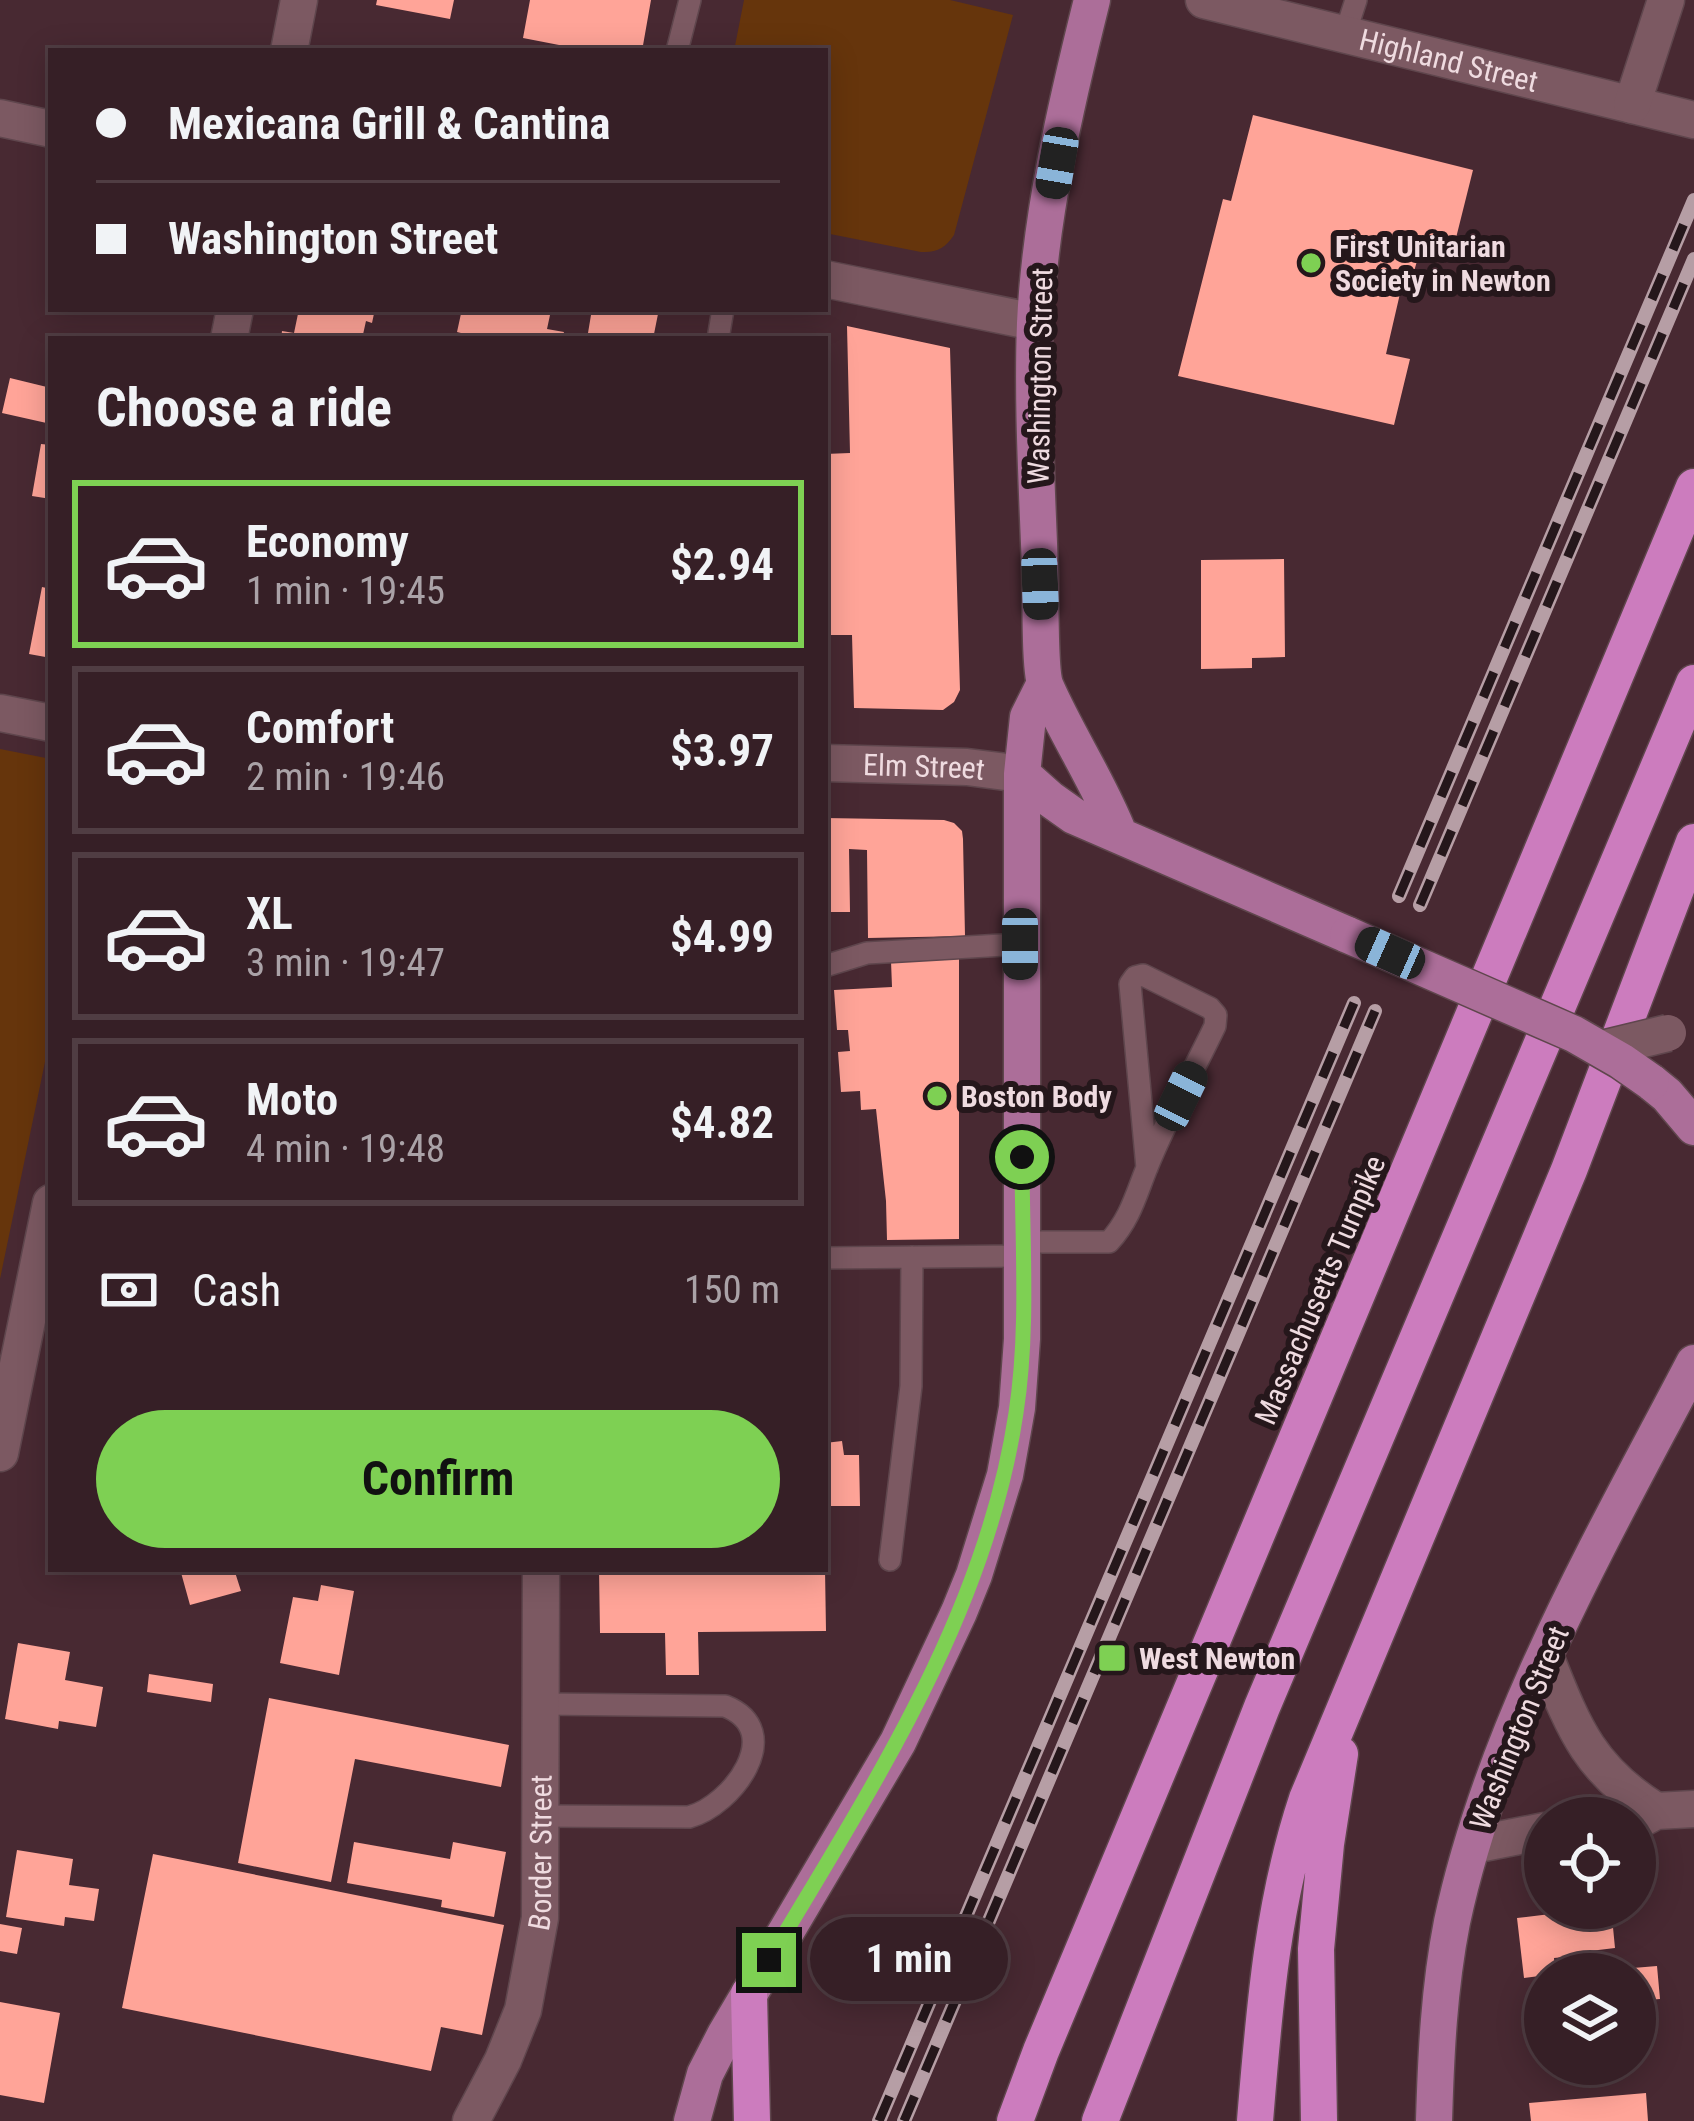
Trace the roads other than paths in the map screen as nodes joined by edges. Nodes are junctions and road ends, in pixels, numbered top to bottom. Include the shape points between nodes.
1 (299, 0) edge
2 (690, 0) edge
3 (1092, 0) edge
4 (1204, 0) edge
5 (1666, 0) edge
6 (1351, 17) edge
7 (290, 48) edge
8 (677, 48) edge
9 (1632, 105) junction
10 (0, 118) edge
11 (1691, 119) edge
12 (48, 128) edge
13 (828, 281) edge
14 (1035, 322) junction
15 (1694, 487) edge
16 (1694, 683) edge
17 (1044, 685) junction
18 (0, 713) edge
19 (48, 722) edge
20 (828, 764) edge
21 (1022, 775) junction
22 (1119, 834) junction
23 (1694, 842) edge
24 (1020, 944) junction
25 (828, 965) edge
26 (1681, 1033) edge
27 (1602, 1049) junction
28 (1694, 1126) edge
29 (1147, 1168) junction
30 (48, 1218) edge
31 (1022, 1249) junction
32 (912, 1257) junction
33 (828, 1258) edge
34 (1694, 1363) edge
35 (0, 1453) edge
36 (890, 1560) dead end
37 (542, 1572) edge
38 (1545, 1656) junction
39 (1350, 1696) junction
40 (541, 1704) junction
41 (1629, 1797) edge
42 (1694, 1809) edge
43 (1656, 1814) edge
44 (542, 1816) junction
45 (1524, 1835) edge
46 (1473, 1845) junction
47 (749, 1994) junction
48 (1041, 2051) junction
49 (471, 2121) edge
50 (692, 2121) edge
51 (752, 2121) edge
52 (1000, 2121) edge
53 (1015, 2121) edge
54 (1100, 2121) edge
55 (1255, 2121) edge
56 (1319, 2121) edge
57 (1434, 2121) edge

1 - 7 street
2 - 8 lane
3 - 14 main road, Washington Street via 1042,247
4 - 6 street, Highland Street
5 - 9 street
6 - 9 street, Highland Street
9 - 11 street, Highland Street
10 - 12 street
13 - 14 street
14 - 17 main road, Washington Street
15 - 48 highway, Massachusetts Turnpike
16 - 54 highway via 1289,1642
17 - 21 main road, Washington Street via 1028,717
17 - 22 main road, Washington Street
18 - 19 street
20 - 21 street, Elm Street
21 - 22 main road via 1061,808
21 - 24 main road, Washington Street
22 - 27 main road, bridge
23 - 39 highway via 1569,1170
24 - 25 lane via 867,952
24 - 31 main road, Washington Street
26 - 27 street, bridge
27 - 28 main road, bridge via 1651,1082
29 - 29 lane via 1216,1015 1143,975 1130,984
29 - 31 lane via 1125,1225 1109,1242
30 - 35 street
31 - 32 lane
31 - 47 main road, Washington Street via 1017,1408 974,1575 908,1724
32 - 33 lane
32 - 36 lane via 911,1386
34 - 38 main road, Washington Street
37 - 40 street, Border Street
38 - 41 street via 1585,1747
38 - 46 main road, Washington Street
39 - 55 highway via 1307,1799 1280,1896
39 - 56 highway via 1317,1926
40 - 44 street, Border Street
40 - 44 lane via 725,1706 750,1724 754,1743 732,1788 699,1815
42 - 43 street
44 - 49 street, Border Street via 530,1982 514,2036
45 - 46 street
46 - 57 main road, Washington Street via 1444,1970
47 - 50 main road, Washington Street via 705,2074
47 - 51 highway
48 - 52 highway
48 - 53 highway, Massachusetts Turnpike

